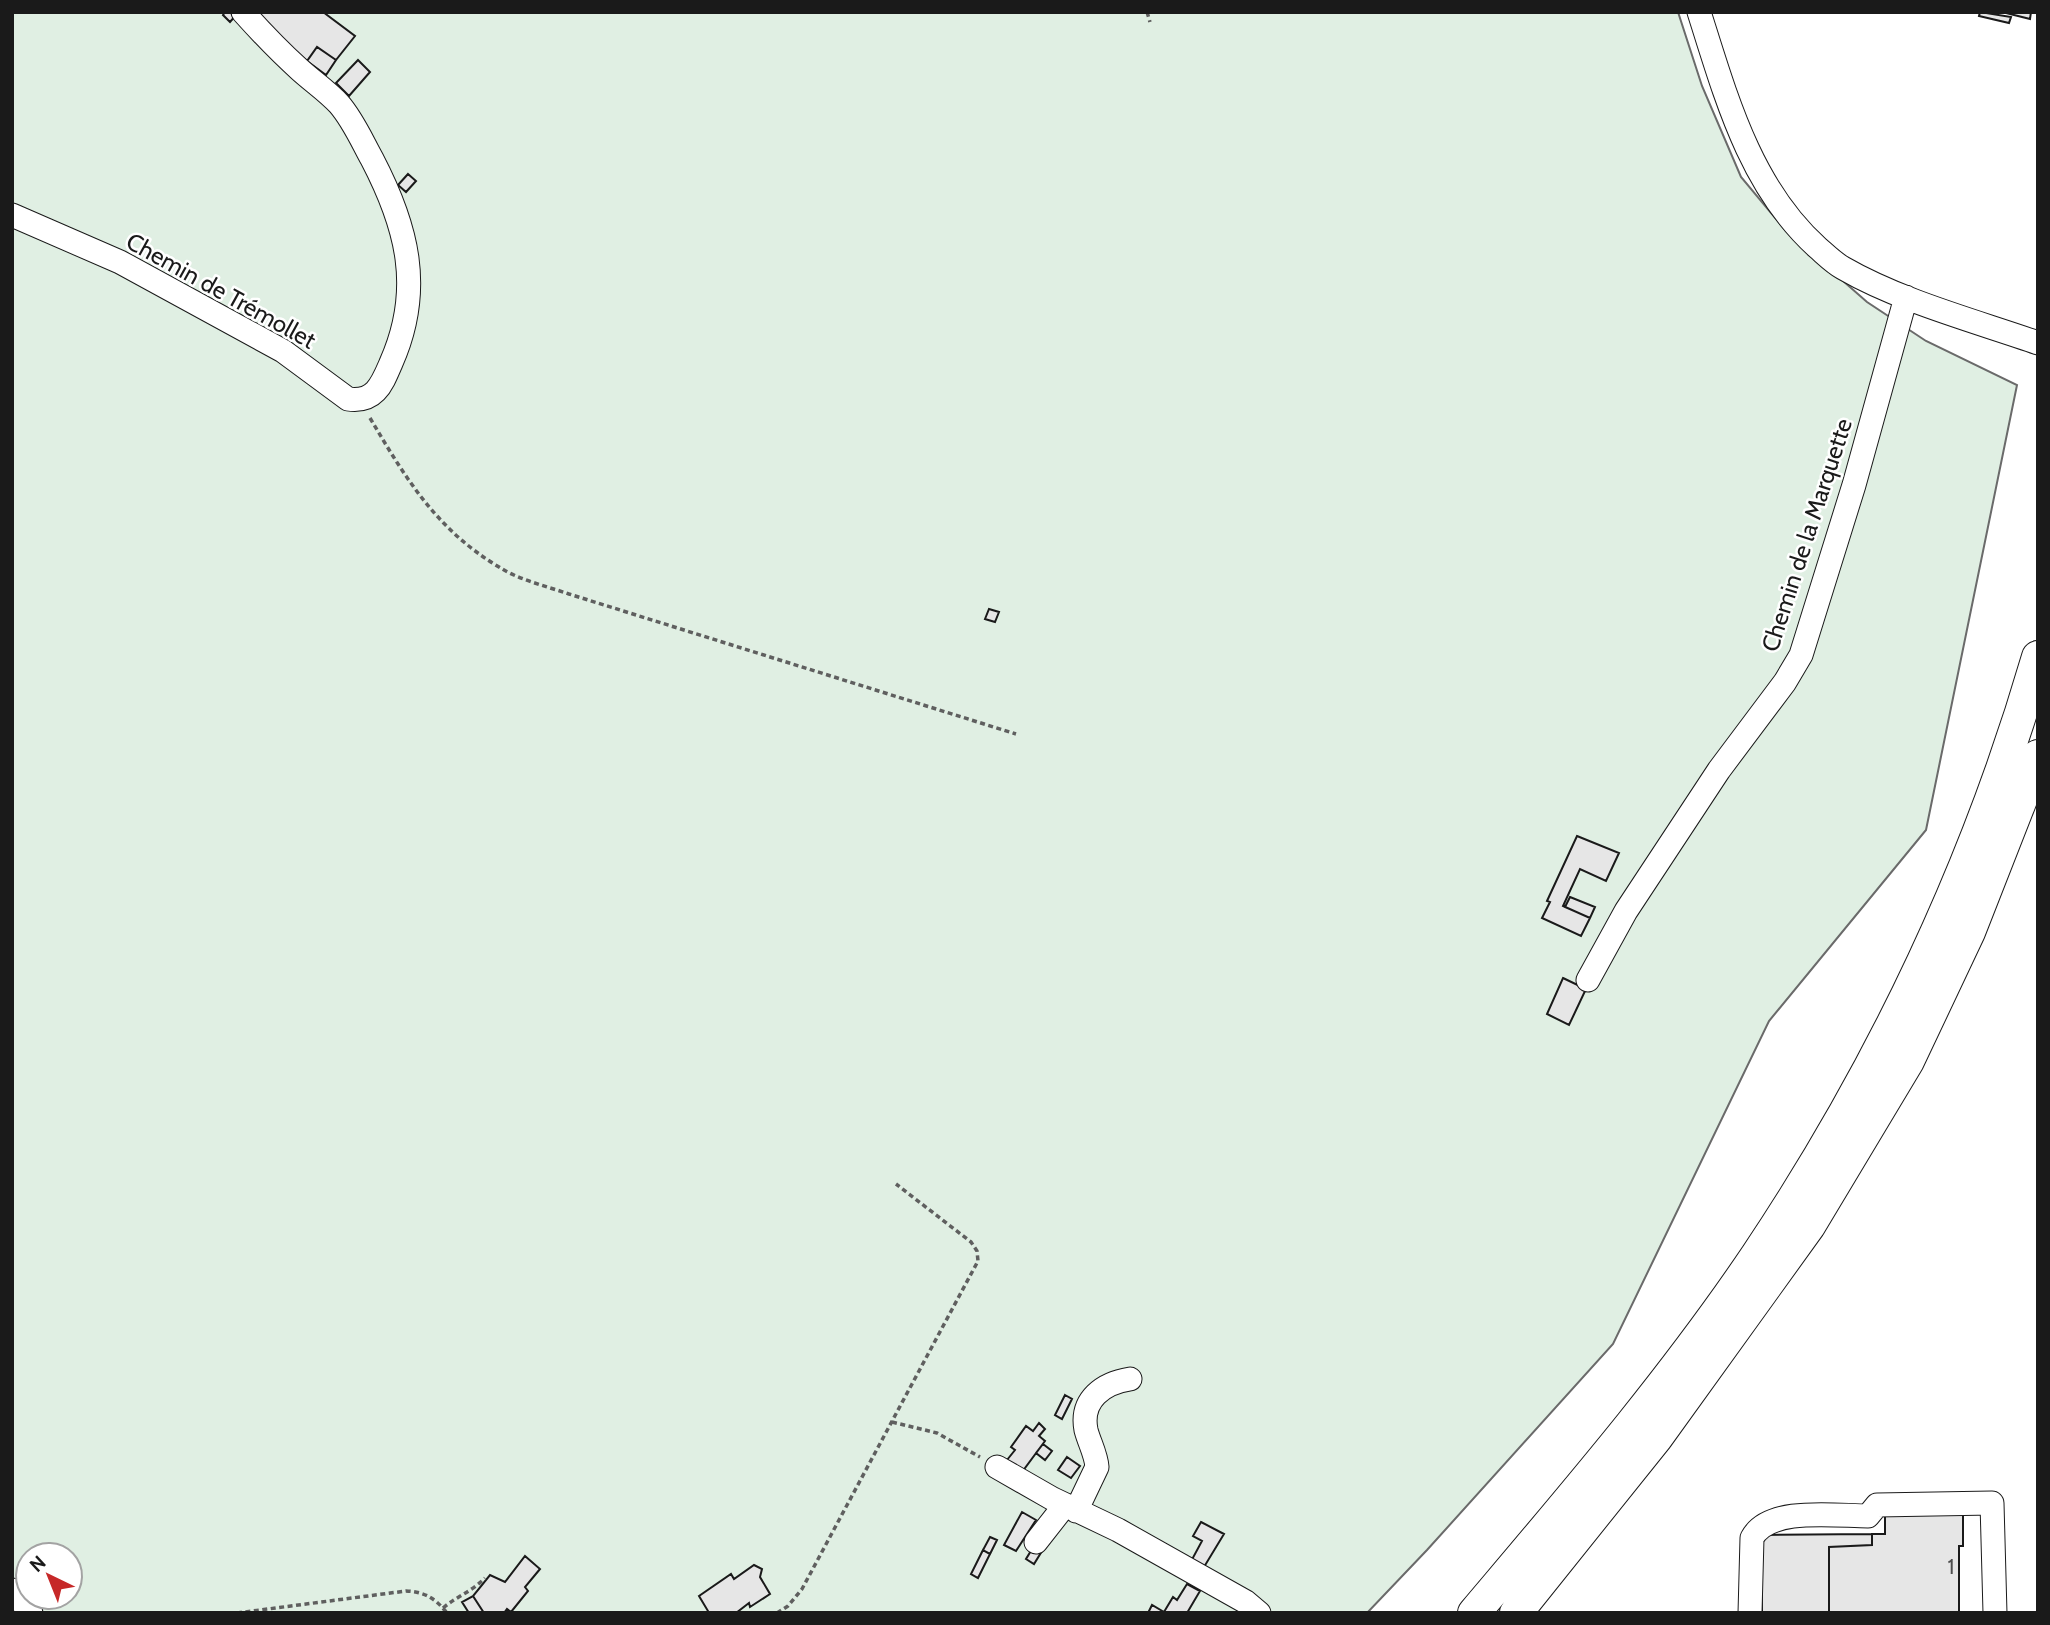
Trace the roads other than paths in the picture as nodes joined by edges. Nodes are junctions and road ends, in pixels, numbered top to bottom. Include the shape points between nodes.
1 (243, 12) edge
2 (1699, 12) edge
3 (12, 215) edge
4 (1906, 296) junction
5 (2038, 343) edge
6 (2038, 657) edge
7 (2038, 755) edge
8 (1588, 980) dead end
9 (1130, 1379) dead end
10 (997, 1467) road end
11 (1065, 1505) junction
12 (1036, 1542) dead end
13 (12, 1590) edge
14 (1247, 1609) edge
15 (31, 1613) edge
16 (1474, 1613) edge
17 (1516, 1613) edge
18 (1750, 1613) edge
19 (1995, 1613) edge

1 - 3 street, Chemin de Trémollet via 346,113 385,184 407,246 410,275 405,316 394,356 372,395 348,400 283,351 120,262
2 - 4 street via 1744,145 1773,196 1804,235 1840,267
4 - 5 street
4 - 8 street, Chemin de la Marquette via 1801,655 1718,769 1626,911
6 - 16 highway via 2000,775 1944,916 1857,1093 1763,1245 1701,1334
7 - 17 highway via 1969,932 1908,1061 1809,1226 1657,1437
9 - 11 street via 1105,1385 1086,1411 1086,1430 1097,1467
10 - 11 street
11 - 12 street
11 - 14 street via 1118,1530
13 - 15 street
18 - 19 street via 1752,1538 1763,1524 1794,1515 1868,1516 1877,1505 1992,1503

